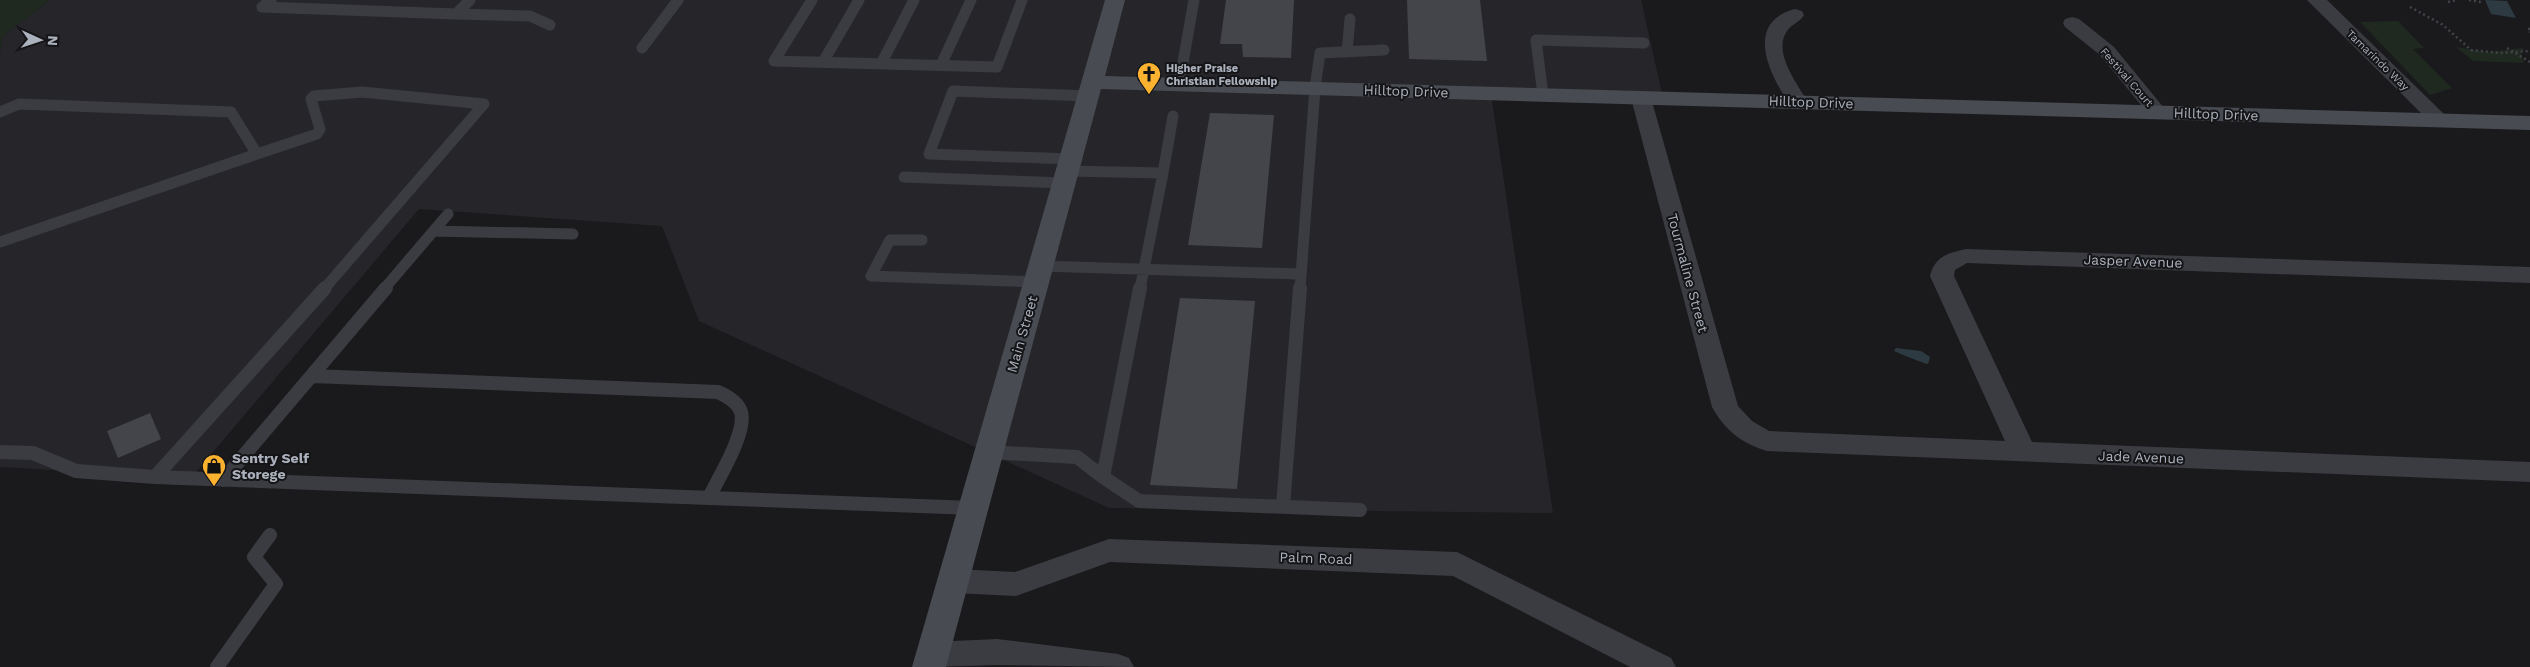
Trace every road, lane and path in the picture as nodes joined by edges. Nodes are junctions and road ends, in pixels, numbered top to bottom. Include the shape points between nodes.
1 (271, 0) edge
2 (470, 0) edge
3 (678, 0) edge
4 (812, 0) edge
5 (859, 0) edge
6 (914, 0) edge
7 (971, 0) edge
8 (1022, 0) edge
9 (1115, 0) edge
10 (1194, 0) edge
11 (2316, 0) edge
12 (2457, 0) edge
13 (2469, 0) edge
14 (2480, 0) edge
15 (2448, 2) dead end
16 (2410, 7) dead end
17 (456, 14) junction
18 (1795, 15) dead end
19 (1350, 19) dead end
20 (2072, 23) dead end
21 (550, 25) dead end
22 (1644, 43) dead end
23 (642, 48) dead end
24 (2507, 48) dead end
25 (1384, 50) dead end
26 (2530, 51) edge
27 (1347, 52) junction
28 (2513, 52) junction
29 (824, 62) junction
30 (2530, 62) edge
31 (881, 64) junction
32 (941, 65) junction
33 (1179, 84) junction
34 (1315, 88) junction
35 (1090, 89) junction
36 (1543, 95) junction
37 (1641, 98) junction
38 (1798, 102) junction
39 (0, 112) edge
40 (2157, 112) junction
41 (1173, 116) dead end
42 (2439, 120) junction
43 (2530, 123) edge
44 (257, 154) junction
45 (1067, 171) junction
46 (1163, 173) junction
47 (904, 177) dead end
48 (448, 214) dead end
49 (434, 231) junction
50 (573, 234) dead end
51 (922, 240) dead end
52 (0, 242) edge
53 (1144, 270) junction
54 (1038, 274) junction
55 (1300, 274) junction
56 (2530, 275) edge
57 (312, 376) junction
58 (1754, 437) joint
59 (0, 452) edge
60 (989, 452) junction
61 (2024, 453) junction
62 (2530, 472) edge
63 (155, 477) junction
64 (1103, 477) junction
65 (223, 480) junction
66 (709, 498) junction
67 (1283, 506) junction
68 (973, 508) junction
69 (1360, 510) dead end
70 (270, 535) dead end
71 (953, 582) junction
72 (930, 661) edge
73 (216, 667) edge
74 (1118, 667) edge
75 (1660, 667) edge

1 - 17 lane via 262,8
2 - 17 lane
3 - 23 lane
4 - 29 lane via 774,61
5 - 29 lane
6 - 31 lane
7 - 32 lane
8 - 32 lane via 997,67
9 - 35 main road, Main Street
10 - 33 lane
11 - 42 street, Tamarindo Way
12 - 15 path
13 - 14 path via 2482,2
16 - 28 path via 2426,14 2464,41 2471,50
17 - 21 lane via 530,16
18 - 38 street via 1777,30 1773,48
19 - 27 lane
20 - 40 street, Festival Court via 2107,51
22 - 36 lane via 1536,40
24 - 28 path
25 - 27 lane
26 - 28 path
27 - 34 lane via 1320,53
28 - 30 path
29 - 31 lane
31 - 32 lane
33 - 34 main road, Hilltop Drive
33 - 35 main road, Hilltop Drive
34 - 36 main road, Hilltop Drive
34 - 55 lane
35 - 45 main road, Main Street
35 - 45 lane via 953,91 929,154
36 - 37 main road, Hilltop Drive
37 - 38 main road, Hilltop Drive
37 - 58 street, Tourmaline Street via 1725,407 1734,422
38 - 40 main road, Hilltop Drive
39 - 44 lane via 19,104 231,112
40 - 42 main road, Hilltop Drive
41 - 46 lane
42 - 43 main road, Hilltop Drive
44 - 52 lane
44 - 63 lane via 317,134 320,129 312,99 314,96 362,92 484,104 282,338
45 - 46 lane
45 - 47 lane
45 - 54 main road, Main Street
46 - 53 lane
48 - 49 lane
49 - 50 lane
49 - 57 lane
51 - 54 lane via 890,240 871,276
53 - 54 lane
53 - 55 lane
53 - 64 lane
54 - 60 main road, Main Street
55 - 67 lane
56 - 61 street, Jasper Avenue via 1958,258 1944,267 1942,276
57 - 65 lane
57 - 66 lane via 718,392 735,403 742,417
58 - 61 street, Jade Avenue via 1766,441
59 - 63 lane via 33,453 76,471
60 - 64 lane via 1077,457
60 - 68 main road, Main Street
61 - 62 street, Jade Avenue
63 - 65 lane
64 - 67 lane via 1139,501
65 - 66 lane
66 - 68 lane
67 - 69 lane
68 - 71 main road, Main Street
70 - 73 lane via 254,558 276,584
71 - 72 main road, Main Street
71 - 75 street, Palm Road via 1016,584 1110,550 1458,564
72 - 74 street via 997,652

